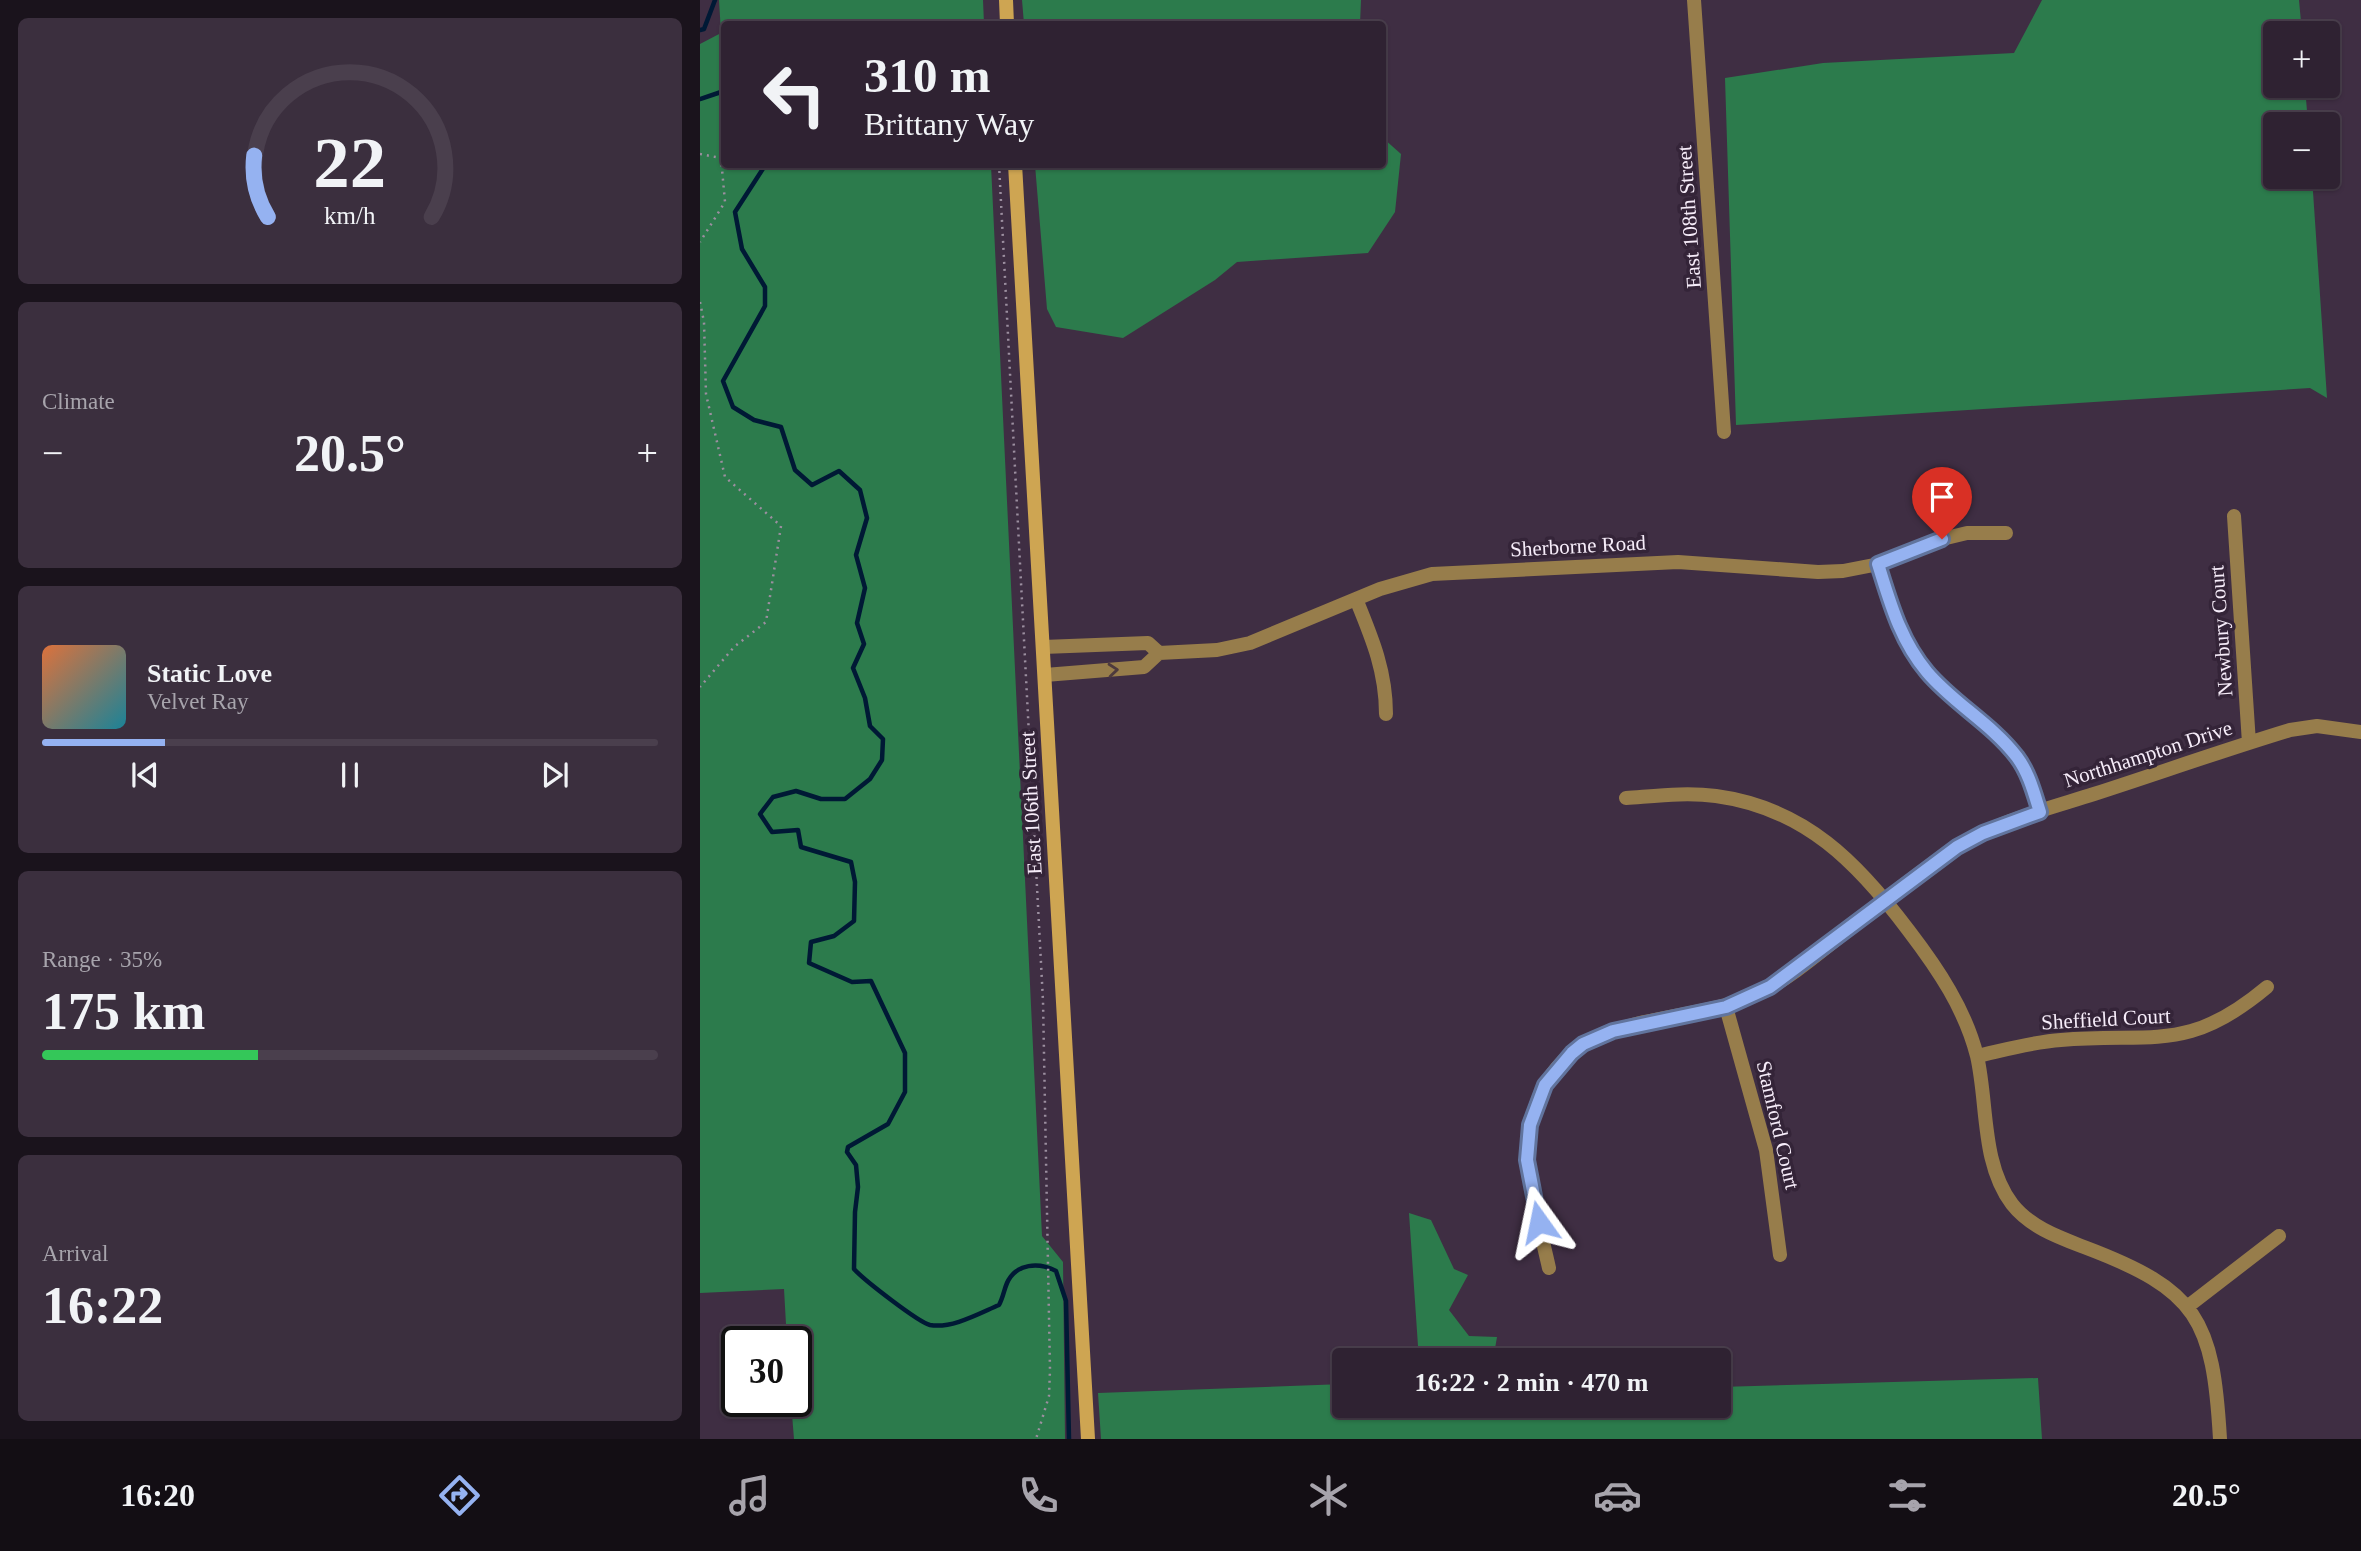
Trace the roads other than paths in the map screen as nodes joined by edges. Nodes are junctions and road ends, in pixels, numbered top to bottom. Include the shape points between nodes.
1 (1006, 0) edge
2 (1694, 0) edge
3 (1007, 21) edge
4 (1015, 168) edge
5 (1724, 432) dead end
6 (2234, 516) dead end
7 (2006, 533) dead end
8 (1878, 564) junction
9 (1356, 599) junction
10 (1043, 647) junction
11 (1160, 653) junction
12 (1045, 675) junction
13 (1386, 714) dead end
14 (2361, 732) edge
15 (2249, 743) junction
16 (1626, 798) dead end
17 (2040, 812) junction
18 (1886, 900) junction
19 (2267, 987) dead end
20 (1726, 1007) junction
21 (1977, 1056) junction
22 (2279, 1237) dead end
23 (1780, 1255) dead end
24 (1549, 1268) dead end
25 (2187, 1307) junction
26 (1088, 1439) edge
27 (2220, 1439) edge

1 - 3 main road
2 - 5 street, East 108th Street
4 - 10 main road, East 106th Street
6 - 15 street, Newbury Court
7 - 8 street, Sherborne Road via 1967,533
8 - 9 street, Sherborne Road via 1818,572 1678,562 1432,574
8 - 17 street via 1895,618 1917,660 2007,745 2027,774
9 - 11 street, Sherborne Road via 1242,645
9 - 13 street via 1380,661
10 - 11 street, Sherborne Road via 1148,643
10 - 12 main road, East 106th Street
12 -> 11 street, Sherborne Road via 1144,667
12 - 26 main road, East 106th Street
14 - 15 street, Northhampton Drive via 2308,727
15 - 17 street, Northhampton Drive
16 - 18 street via 1715,796 1779,814 1838,850
17 - 18 street, Northhampton Drive via 1957,847
18 - 20 street, Northhampton Drive via 1781,981
18 - 21 street via 1946,982
19 - 21 street, Sheffield Court via 2220,1021 2179,1036 2061,1040
20 - 23 street, Stamford Court via 1766,1150
20 - 24 street, Northhampton Drive via 1599,1037 1572,1053 1551,1074 1530,1125 1527,1160
21 - 25 street via 1994,1167 2004,1192 2020,1213 2049,1233 2141,1270
22 - 25 street
25 - 27 street via 2204,1335 2212,1361

